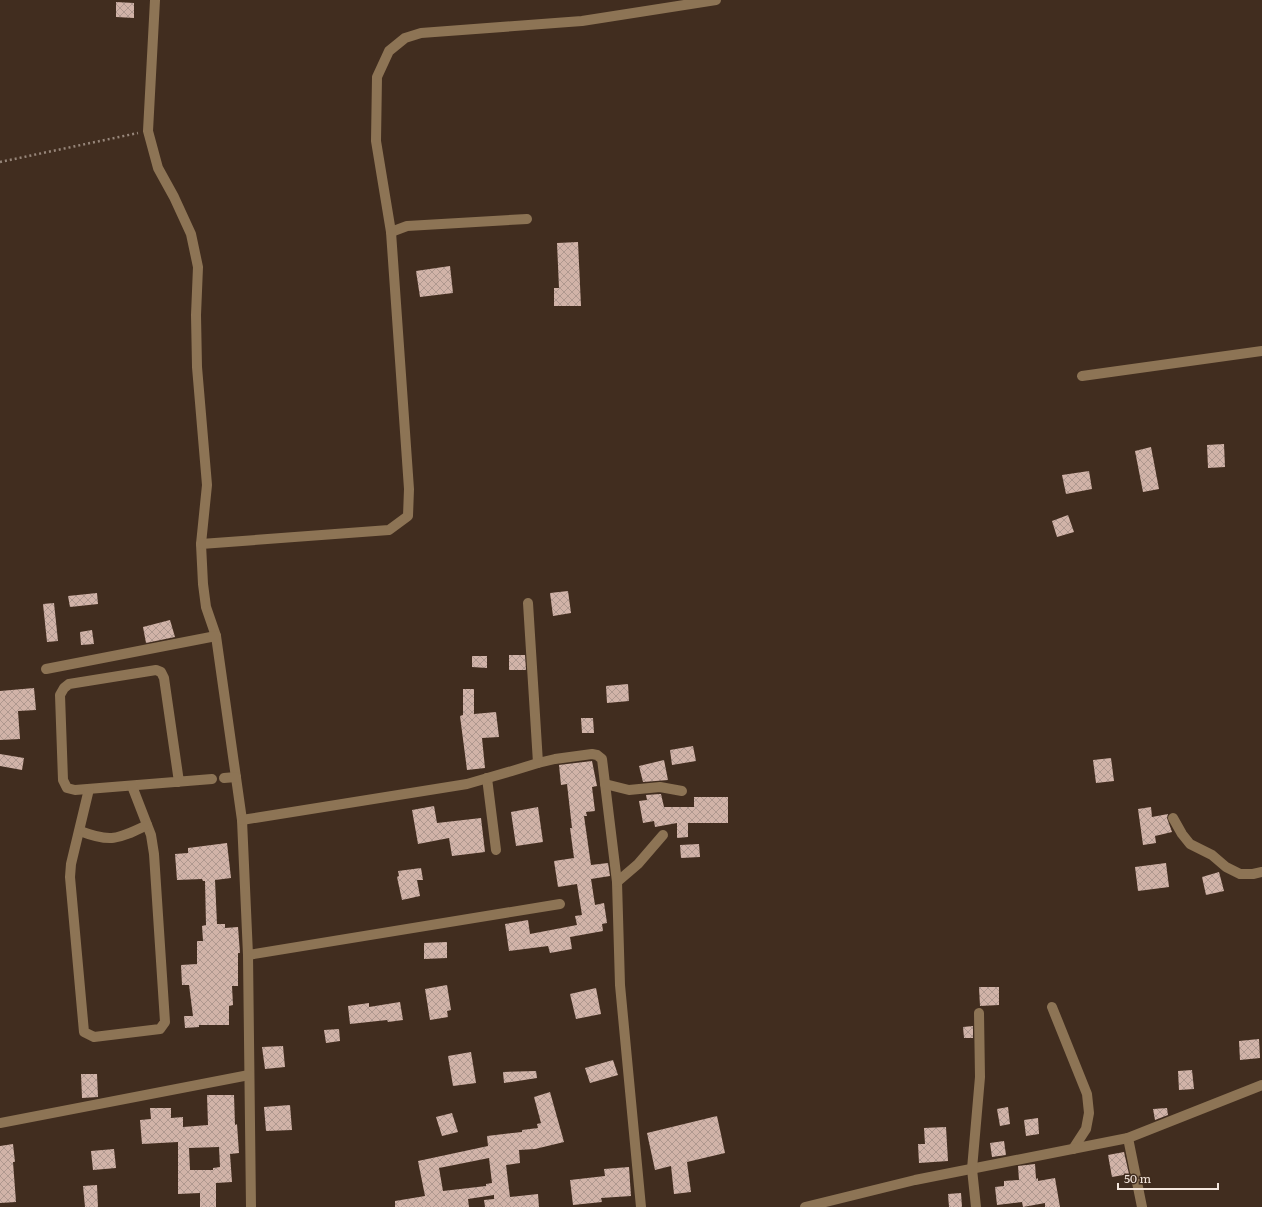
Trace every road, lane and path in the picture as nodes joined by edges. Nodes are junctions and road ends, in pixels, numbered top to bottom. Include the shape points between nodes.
1 (155, 0) edge
2 (716, 0) edge
3 (148, 131) junction
4 (0, 162) edge
5 (527, 219) dead end
6 (391, 232) junction
7 (1262, 351) edge
8 (1082, 376) dead end
9 (201, 544) junction
10 (528, 603) dead end
11 (216, 636) junction
12 (46, 669) dead end
13 (538, 763) junction
14 (236, 777) junction
15 (224, 778) dead end
16 (487, 778) junction
17 (212, 779) dead end
18 (179, 782) junction
19 (605, 784) junction
20 (132, 786) junction
21 (89, 789) junction
22 (682, 792) dead end
23 (1173, 818) dead end
24 (242, 820) junction
25 (147, 825) junction
26 (80, 831) junction
27 (663, 835) dead end
28 (496, 850) dead end
29 (1262, 872) edge
30 (617, 882) junction
31 (560, 904) dead end
32 (248, 955) junction
33 (1052, 1007) dead end
34 (979, 1013) dead end
35 (249, 1075) junction
36 (1262, 1085) edge
37 (0, 1123) edge
38 (1128, 1138) junction
39 (1073, 1150) junction
40 (972, 1169) junction
41 (251, 1207) edge
42 (642, 1207) edge
43 (805, 1207) edge
44 (976, 1207) edge
45 (1142, 1207) edge

1 - 3 street
2 - 6 street via 582,21 421,33 405,38 389,51 377,78 376,141
3 - 4 path
3 - 9 street via 158,168 191,234 198,267 197,367 207,486
5 - 6 street via 407,226
6 - 9 street via 409,489 408,516 389,530
7 - 8 street
9 - 11 street via 205,599
10 - 13 street
11 - 12 street
11 - 14 street
13 - 16 street
13 - 19 street via 597,754 602,759
14 - 15 street
14 - 24 street
16 - 24 street via 467,784
16 - 28 street
17 - 18 street
18 - 20 street
18 - 21 street via 164,678 161,672 156,670 70,684 60,695 63,780 67,788
19 - 22 street via 630,790 660,787
19 - 30 street
20 - 21 street
20 - 25 street
21 - 26 street
23 - 29 street via 1190,844 1212,855 1226,867 1240,874
24 - 32 street
25 - 26 street via 126,835 108,839 96,838
25 - 26 street via 154,854 165,1022 160,1029 94,1037 84,1032 70,877
27 - 30 street via 638,864
30 - 42 street via 620,985
31 - 32 street
32 - 35 street
33 - 39 street via 1087,1094 1089,1113 1086,1129
34 - 40 street via 980,1077
35 - 37 street
35 - 41 street
36 - 38 street
38 - 39 street
38 - 45 street
39 - 40 street
40 - 43 street
40 - 44 street

